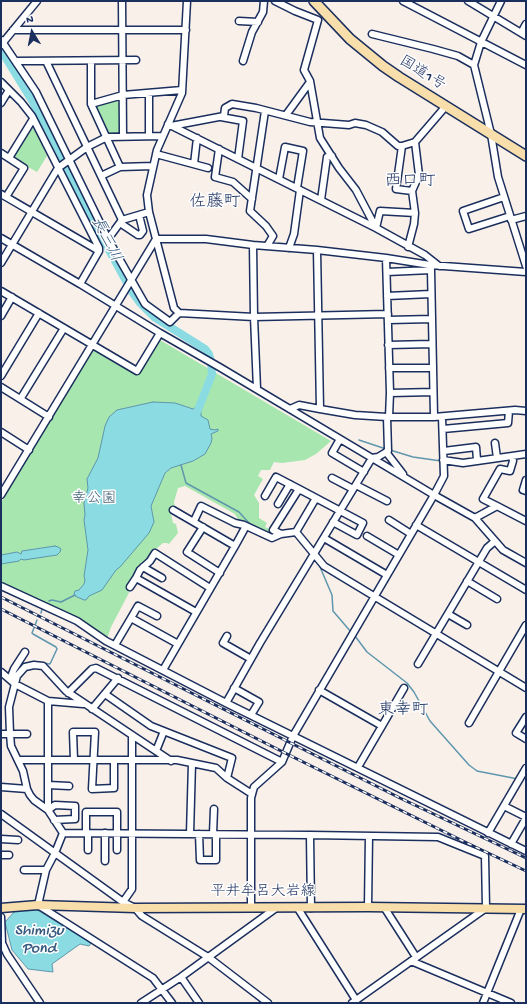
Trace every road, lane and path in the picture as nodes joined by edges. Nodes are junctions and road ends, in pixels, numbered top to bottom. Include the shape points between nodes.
1 (37, 1) edge
2 (122, 1) edge
3 (187, 1) edge
4 (264, 1) edge
5 (275, 1) edge
6 (314, 1) edge
7 (321, 1) edge
8 (403, 1) edge
9 (468, 1) edge
10 (501, 1) edge
11 (494, 17) junction
12 (239, 21) dead end
13 (258, 22) junction
14 (526, 24) edge
15 (123, 29) junction
16 (13, 30) junction
17 (186, 30) junction
18 (372, 34) dead end
19 (523, 35) edge
20 (2, 42) edge
21 (481, 42) junction
22 (122, 60) junction
23 (136, 60) dead end
24 (16, 61) junction
25 (46, 61) junction
26 (91, 61) junction
27 (243, 61) dead end
28 (474, 65) junction
29 (526, 65) edge
30 (1, 82) edge
31 (310, 82) junction
32 (9, 90) junction
33 (182, 90) junction
34 (149, 93) junction
35 (123, 94) junction
36 (1, 103) edge
37 (91, 104) junction
38 (446, 106) junction
39 (266, 111) junction
40 (286, 115) junction
41 (219, 116) junction
42 (33, 118) junction
43 (317, 123) junction
44 (170, 125) junction
45 (491, 131) junction
46 (123, 136) junction
47 (149, 136) junction
48 (163, 136) junction
49 (107, 137) junction
50 (197, 138) junction
51 (415, 142) junction
52 (402, 146) junction
53 (87, 147) junction
54 (219, 150) junction
55 (526, 151) edge
56 (1, 153) edge
57 (156, 154) junction
58 (332, 156) junction
59 (526, 156) edge
60 (9, 158) junction
61 (238, 159) junction
62 (69, 160) junction
63 (194, 164) junction
64 (153, 166) junction
65 (120, 167) junction
66 (58, 168) junction
67 (208, 168) dead end
68 (256, 168) junction
69 (101, 176) junction
70 (279, 179) junction
71 (298, 189) junction
72 (412, 191) junction
73 (4, 196) edge
74 (504, 197) junction
75 (252, 199) junction
76 (321, 200) junction
77 (32, 212) junction
78 (150, 212) junction
79 (415, 213) junction
80 (139, 215) junction
81 (526, 216) edge
82 (511, 218) junction
83 (121, 222) junction
84 (376, 228) junction
85 (1, 238) edge
86 (108, 239) junction
87 (156, 239) junction
88 (12, 245) junction
89 (253, 245) junction
90 (267, 246) junction
91 (408, 247) junction
92 (289, 248) junction
93 (317, 250) junction
94 (100, 251) junction
95 (386, 258) junction
96 (1, 263) edge
97 (439, 266) junction
98 (526, 266) edge
99 (387, 272) junction
100 (526, 272) edge
101 (131, 281) junction
102 (80, 284) junction
103 (1, 291) edge
104 (431, 294) junction
105 (387, 296) junction
106 (12, 297) junction
107 (116, 306) junction
108 (39, 313) junction
109 (178, 313) junction
110 (1, 316) edge
111 (254, 316) junction
112 (318, 316) junction
113 (388, 317) junction
114 (432, 319) junction
115 (64, 328) junction
116 (160, 333) junction
117 (432, 344) junction
118 (92, 345) junction
119 (388, 345) junction
120 (389, 368) junction
121 (433, 368) junction
122 (1, 376) edge
123 (1, 387) edge
124 (257, 389) junction
125 (433, 392) junction
126 (390, 393) junction
127 (21, 398) junction
128 (320, 409) junction
129 (290, 410) junction
130 (509, 411) junction
131 (526, 411) edge
132 (49, 417) junction
133 (388, 417) junction
134 (434, 417) junction
135 (442, 417) junction
136 (443, 429) junction
137 (1, 432) edge
138 (340, 439) junction
139 (495, 443) dead end
140 (29, 450) junction
141 (444, 451) junction
142 (386, 452) junction
143 (526, 454) edge
144 (512, 456) junction
145 (372, 458) junction
146 (497, 458) junction
147 (443, 460) junction
148 (477, 460) junction
149 (364, 472) junction
150 (405, 477) junction
151 (332, 478) dead end
152 (526, 480) edge
153 (290, 484) junction
154 (354, 487) junction
155 (299, 489) junction
156 (526, 491) edge
157 (1, 495) edge
158 (434, 495) junction
159 (265, 496) dead end
160 (316, 498) junction
161 (387, 502) dead end
162 (278, 504) dead end
163 (497, 506) junction
164 (173, 510) dead end
165 (340, 510) junction
166 (474, 518) junction
167 (389, 520) dead end
168 (194, 521) junction
169 (526, 521) edge
170 (333, 522) junction
171 (416, 525) junction
172 (246, 526) junction
173 (203, 527) junction
174 (296, 532) junction
175 (281, 534) junction
176 (411, 534) junction
177 (367, 536) dead end
178 (324, 538) junction
179 (495, 541) junction
180 (235, 546) junction
181 (314, 553) junction
182 (398, 555) junction
183 (479, 561) junction
184 (526, 563) edge
185 (143, 567) junction
186 (220, 573) junction
187 (387, 575) junction
188 (136, 578) junction
189 (162, 578) dead end
190 (467, 581) junction
191 (1, 586) edge
192 (130, 587) dead end
193 (210, 588) junction
194 (526, 590) edge
195 (374, 597) junction
196 (497, 599) dead end
197 (196, 612) junction
198 (448, 614) junction
199 (157, 616) dead end
200 (131, 618) junction
201 (467, 625) dead end
202 (526, 625) edge
203 (436, 634) junction
204 (227, 636) dead end
205 (178, 644) junction
206 (115, 645) junction
207 (25, 652) dead end
208 (251, 659) junction
209 (418, 664) dead end
210 (163, 670) junction
211 (1, 672) edge
212 (499, 672) junction
213 (118, 678) junction
214 (13, 682) junction
215 (234, 688) junction
216 (404, 688) dead end
217 (526, 688) edge
218 (319, 690) junction
219 (68, 693) junction
220 (104, 694) junction
221 (48, 701) junction
222 (226, 703) junction
223 (84, 704) junction
224 (92, 709) junction
225 (251, 716) junction
226 (526, 717) edge
227 (469, 723) dead end
228 (382, 726) junction
229 (164, 731) junction
230 (1, 734) edge
231 (10, 734) junction
232 (27, 734) dead end
233 (132, 735) junction
234 (293, 736) junction
235 (526, 739) edge
236 (156, 750) junction
237 (18, 760) junction
238 (48, 760) junction
239 (74, 760) junction
240 (93, 760) junction
241 (171, 760) junction
242 (114, 761) junction
243 (132, 761) junction
244 (282, 762) junction
245 (192, 763) junction
246 (358, 767) junction
247 (526, 768) edge
248 (228, 778) junction
249 (48, 785) junction
250 (69, 786) dead end
251 (1, 787) edge
252 (27, 789) junction
253 (252, 794) junction
254 (504, 806) junction
255 (48, 810) junction
256 (214, 810) dead end
257 (1, 814) edge
258 (526, 817) edge
259 (54, 820) junction
260 (63, 833) junction
261 (87, 833) junction
262 (105, 833) junction
263 (488, 833) junction
264 (117, 834) junction
265 (132, 834) junction
266 (190, 834) junction
267 (200, 834) junction
268 (214, 834) junction
269 (250, 834) junction
270 (310, 835) junction
271 (369, 836) junction
272 (1, 839) edge
273 (18, 840) dead end
274 (511, 844) junction
275 (88, 850) dead end
276 (117, 850) dead end
277 (526, 851) edge
278 (56, 853) junction
279 (1, 855) edge
280 (9, 855) dead end
281 (105, 861) dead end
282 (24, 870) dead end
283 (46, 870) junction
284 (123, 902) junction
285 (38, 905) junction
286 (251, 907) junction
287 (297, 907) junction
288 (368, 907) junction
289 (384, 907) junction
290 (1, 908) edge
291 (135, 908) junction
292 (276, 908) junction
293 (311, 908) junction
294 (486, 908) junction
295 (523, 909) edge
296 (1, 917) edge
297 (7, 954) junction
298 (208, 957) junction
299 (1, 959) edge
300 (413, 959) junction
301 (181, 977) junction
302 (162, 989) junction
303 (487, 993) junction
304 (354, 1002) edge
305 (40, 1003) edge
306 (141, 1003) edge
307 (172, 1003) edge
308 (199, 1003) edge
309 (268, 1003) edge
310 (483, 1003) edge
311 (512, 1003) edge

1 - 16 street
2 - 15 street
3 - 17 street
4 - 13 street via 263,12
5 - 31 street via 318,20 304,70
6 - 38 highway, 国道1号 via 368,54
7 - 45 highway, 国道1号 via 358,39 380,57
8 - 21 street
9 - 11 street
10 - 11 street
11 - 19 street
11 - 21 street
12 - 13 street
13 - 27 street via 252,32
14 - 19 street
15 - 16 street
15 - 17 street
15 - 22 street
16 - 20 street
17 - 33 street
18 - 28 street via 458,56
20 - 24 street
21 - 28 street
21 - 29 street
22 - 23 street
22 - 26 street
22 - 35 street
24 - 25 street
24 - 62 street via 36,92
25 - 26 street
25 - 53 street
26 - 37 street
28 - 45 street
30 - 32 street
31 - 40 street
31 - 43 street
32 - 36 street
32 - 42 street
33 - 34 street
33 - 44 street
34 - 35 street
34 - 47 street
35 - 37 street
35 - 46 street
37 - 49 street
38 - 45 highway, 国道1号
38 - 51 street
39 - 40 street
39 - 41 street via 232,104 225,108 224,116
39 - 68 street
40 - 43 street
41 - 44 street
41 - 61 street via 243,121
42 - 60 street
42 - 66 street
43 - 52 street via 366,125 382,132 398,146
43 - 58 street via 320,138
44 - 48 street
44 - 50 street
45 - 55 highway, 国道1号
45 - 59 highway, 国道1号
45 - 74 street via 498,177
46 - 47 street
46 - 49 street
47 - 48 street
48 - 57 street
49 - 53 street
49 - 65 street
50 - 54 street
50 - 63 street
51 - 52 street
51 - 72 street via 419,175
52 - 72 street via 396,189
53 - 62 street
53 - 69 street
54 - 61 street
54 - 75 street via 215,177 233,182
56 - 60 street
57 - 63 street
57 - 64 street
58 - 76 street via 327,157
58 - 84 street via 356,190
60 - 73 street via 24,168
61 - 68 street
62 - 66 street
62 - 86 street
63 - 67 street
64 - 65 street
64 - 78 street via 147,195
65 - 69 street
66 - 77 street
66 - 94 street
68 - 70 street
68 - 75 street
69 - 83 street
70 - 71 street
70 - 71 street via 285,147 303,150
71 - 76 street
71 - 92 street via 294,234
72 - 79 street
73 - 77 street
74 - 82 street
74 - 82 street via 463,212 469,229
75 - 90 street via 250,211 273,236
76 - 84 street
77 - 88 street
77 - 94 street
78 - 80 street
78 - 87 street
79 - 84 street via 380,211
79 - 91 street
80 - 83 street
80 - 83 street via 143,231 140,235
81 - 82 street
82 - 98 street
83 - 86 street
84 - 91 street
85 - 88 street
86 - 101 street
87 - 89 street via 206,239
87 - 101 street
87 - 109 street via 174,308
88 - 96 street
88 - 102 street
89 - 90 street
89 - 111 street
90 - 92 street
91 - 97 street via 425,255
92 - 93 street
93 - 95 street
93 - 112 street
94 - 102 street
95 - 97 street
95 - 99 street
97 - 100 street
99 - 104 street via 430,270
99 - 105 street
101 - 107 street
101 - 109 street via 145,304 163,318 170,322
102 - 107 street
103 - 106 street
104 - 105 street
104 - 114 street
105 - 113 street
106 - 108 street
106 - 110 street
107 - 116 street
107 - 118 street
108 - 115 street
108 - 122 street
109 - 111 street
111 - 112 street
111 - 124 street
112 - 113 street
112 - 128 street
113 - 114 street
113 - 119 street
114 - 117 street
115 - 118 street
115 - 127 street
116 - 118 street via 137,371
116 - 124 street
117 - 119 street
117 - 121 street
118 - 132 street
119 - 120 street
120 - 121 street
120 - 126 street
121 - 125 street
123 - 127 street
124 - 129 street
125 - 126 street
125 - 134 street
126 - 133 street
127 - 132 street
128 - 129 street via 299,405
128 - 133 street
129 - 138 street
130 - 131 street
130 - 135 street
130 - 136 street via 508,423
132 - 140 street
133 - 134 street
133 - 142 street
134 - 135 street
135 - 136 street
136 - 141 street
137 - 140 street
138 - 145 street
138 - 149 street via 332,453
139 - 146 street
140 - 157 street
141 - 147 street
141 - 148 street via 476,447
142 - 145 street
142 - 150 street
143 - 144 street
144 - 146 street
144 - 163 street via 510,471 500,469 484,499
145 - 149 street
145 - 150 street
146 - 148 street
147 - 148 street via 463,463
147 - 158 street via 444,476
149 - 154 street
150 - 158 street
151 - 154 street
152 - 156 street via 523,490
153 - 155 street
153 - 159 street via 276,477
153 - 162 street
154 - 161 street
154 - 165 street
155 - 160 street
155 - 175 street via 274,530
158 - 166 street
158 - 171 street
160 - 165 street
160 - 174 street
163 - 166 street
163 - 169 street
164 - 168 street
165 - 170 street
165 - 170 street via 363,523 357,535
166 - 179 street
167 - 176 street
168 - 172 street via 201,506
168 - 173 street
170 - 178 street
171 - 176 street
171 - 183 street
172 - 175 street via 272,538
172 - 180 street
173 - 180 street
173 - 186 street via 187,552
174 - 175 street
174 - 181 street
176 - 182 street
177 - 182 street
178 - 181 street
178 - 187 street
179 - 183 street
179 - 184 street via 503,550
180 - 186 street
181 - 195 street via 324,566
181 - 208 street
182 - 187 street
183 - 190 street
183 - 194 street
185 - 188 street
185 - 189 street
185 - 193 street via 155,552
186 - 193 street
187 - 195 street
188 - 192 street
188 - 197 street
190 - 196 street
190 - 198 street
191 - 206 street via 77,622
193 - 197 street
195 - 203 street
195 - 218 street
197 - 205 street
198 - 201 street
198 - 203 street
199 - 200 street via 138,606
200 - 205 street
200 - 206 street
202 - 212 street
203 - 209 street
203 - 212 street
204 - 208 street via 223,643
205 - 210 street
206 - 210 street
207 - 214 street via 14,669
208 - 215 street
210 - 222 street
211 - 214 street
212 - 217 street
212 - 227 street
213 - 219 street via 96,668 92,669
213 - 220 street
213 - 244 street
214 - 219 street via 25,667 39,665 45,668
214 - 221 street
214 - 231 street via 9,707
215 - 222 street
215 - 225 street via 258,702
216 - 228 street
218 - 228 street
218 - 234 street
219 - 223 street
220 - 224 street
220 - 229 street via 151,726
221 - 223 street
221 - 238 street
222 - 225 street
223 - 224 street
224 - 233 street
225 - 234 street
226 - 235 street via 516,733
228 - 246 street
229 - 236 street
229 - 248 street via 232,758
230 - 231 street
231 - 232 street
231 - 237 street via 11,746
233 - 236 street
233 - 243 street
234 - 244 street
234 - 246 street
236 - 241 street
237 - 238 street
237 - 252 street
238 - 239 street
238 - 249 street
239 - 240 street
239 - 240 street via 73,732 95,732
240 - 242 street
240 - 242 street via 92,789 114,788
241 - 243 street
241 - 245 street
242 - 243 street
243 - 265 street
244 - 253 street via 254,787
245 - 248 street via 216,768
245 - 266 street
246 - 263 street
247 - 254 street
248 - 253 street
249 - 250 street
249 - 255 street
251 - 252 street
252 - 255 street via 34,800
253 - 269 street
254 - 258 street
254 - 263 street
255 - 259 street
255 - 259 street via 55,805 75,806 75,819
256 - 268 street
257 - 278 street
258 - 274 street
259 - 260 street
260 - 261 street
260 - 278 street
261 - 262 street
261 - 264 street via 86,812 117,812
261 - 275 street
262 - 264 street
262 - 281 street
263 - 274 street
264 - 265 street
264 - 276 street
265 - 266 street
265 - 284 street via 132,890
266 - 267 street
267 - 268 street
267 - 268 street via 200,860 216,860
268 - 269 street
269 - 270 street
269 - 286 street
270 - 271 street
270 - 293 street
271 - 288 street
271 - 294 street via 438,837 485,856
272 - 273 street
274 - 277 street
278 - 283 street
278 - 284 street
279 - 280 street
282 - 283 street
283 - 285 street
284 - 291 street
285 - 290 main road, 平井牟呂大岩線
285 - 291 main road, 平井牟呂大岩線
285 - 302 street via 153,978
286 - 291 main road, 平井牟呂大岩線
286 - 292 main road, 平井牟呂大岩線
287 - 292 main road, 平井牟呂大岩線
287 - 293 main road, 平井牟呂大岩線
287 - 304 street
288 - 289 main road, 平井牟呂大岩線
288 - 293 main road, 平井牟呂大岩線
289 - 294 main road, 平井牟呂大岩線
289 - 300 street
291 - 298 street via 142,916
292 - 298 street
294 - 295 main road, 平井牟呂大岩線
294 - 300 street
295 - 303 street
296 - 297 street via 2,943
297 - 299 street
297 - 305 street
298 - 301 street
298 - 309 street
300 - 303 street
300 - 304 street
301 - 302 street
301 - 308 street
302 - 306 street
302 - 307 street
303 - 310 street
303 - 311 street

